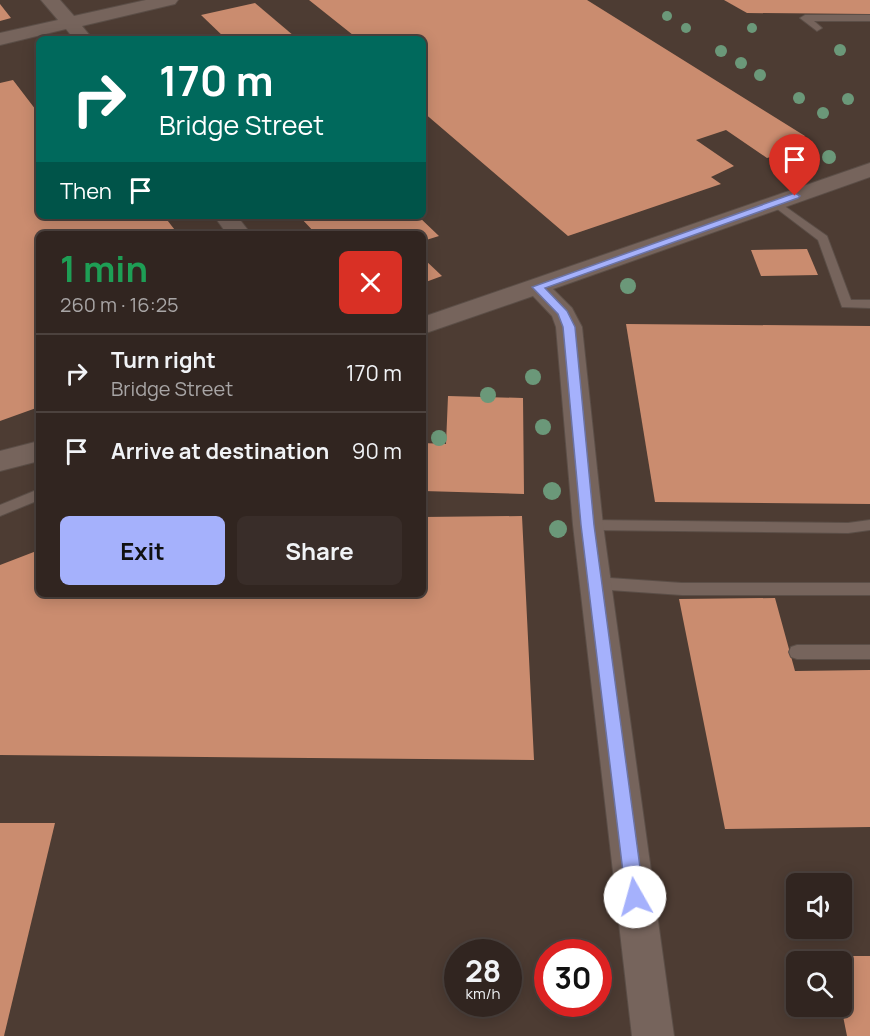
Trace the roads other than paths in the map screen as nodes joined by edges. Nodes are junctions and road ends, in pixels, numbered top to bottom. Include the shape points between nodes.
1 (50, 0) edge
2 (169, 0) edge
3 (870, 18) edge
4 (70, 23) junction
5 (817, 28) dead end
6 (81, 36) edge
7 (0, 39) edge
8 (870, 170) edge
9 (776, 203) junction
10 (227, 219) edge
11 (237, 231) edge
12 (538, 287) junction
13 (870, 304) edge
14 (426, 325) edge
15 (36, 452) edge
16 (0, 461) edge
17 (36, 495) edge
18 (0, 511) edge
19 (588, 525) junction
20 (870, 525) edge
21 (595, 583) junction
22 (870, 589) edge
23 (797, 652) dead end
24 (870, 652) edge
25 (653, 1036) edge

1 - 4 street
2 - 4 street
3 - 5 lane via 805,18
4 - 6 street
4 - 7 street
8 - 9 street
9 - 12 street
9 - 13 lane via 823,238 846,304
10 - 11 street
12 - 14 street
12 - 19 street via 563,313 569,327
15 - 16 street
17 - 18 lane
19 - 20 lane
19 - 21 street
21 - 22 lane via 682,589
21 - 25 street
23 - 24 lane

